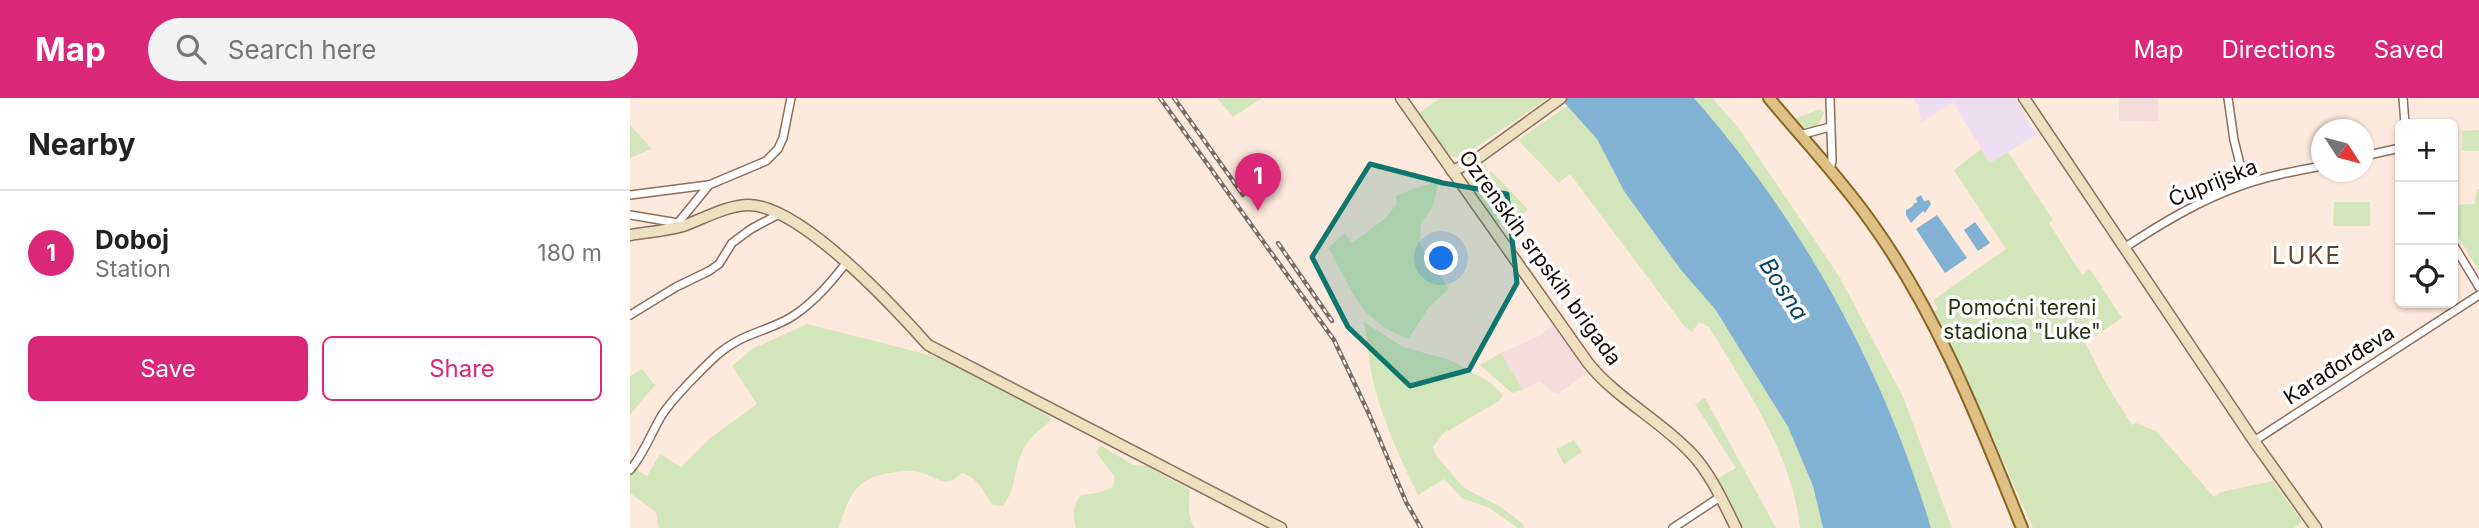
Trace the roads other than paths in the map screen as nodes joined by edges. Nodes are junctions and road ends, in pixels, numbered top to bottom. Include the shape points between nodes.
1 (791, 98) edge
2 (1401, 98) edge
3 (1561, 98) edge
4 (1769, 98) edge
5 (1830, 98) edge
6 (2024, 98) edge
7 (2228, 98) edge
8 (2403, 98) edge
9 (2405, 119) edge
10 (1830, 127) junction
11 (1800, 135) junction
12 (2395, 149) edge
13 (2374, 154) edge
14 (2311, 169) edge
15 (1830, 170) junction
16 (1452, 171) junction
17 (2245, 184) junction
18 (709, 185) junction
19 (630, 195) edge
20 (630, 215) edge
21 (779, 215) junction
22 (679, 225) junction
23 (630, 235) edge
24 (2454, 245) edge
25 (2124, 248) junction
26 (846, 263) junction
27 (2479, 287) edge
28 (2479, 295) edge
29 (630, 315) edge
30 (2254, 441) junction
31 (630, 470) edge
32 (1720, 497) junction
33 (1280, 528) edge
34 (1673, 528) edge
35 (1736, 528) edge
36 (2022, 528) edge
37 (2316, 528) edge

1 - 18 street via 778,149 766,161
2 - 16 street, Ozrenskih srpskih brigada
3 - 16 street
4 - 11 main road
5 - 10 street
6 - 25 street
7 - 17 street
8 - 9 street
10 - 11 street
10 - 15 street
11 - 15 main road
12 - 13 street
14 - 17 street, Ćuprijska
15 - 36 main road via 1872,223 1929,316 1962,382
16 - 32 street, Ozrenskih srpskih brigada via 1593,369 1691,453
17 - 25 street, Ćuprijska via 2186,209
18 - 19 street
18 - 22 street
20 - 22 street
21 - 22 street via 749,205
21 - 26 street via 813,234
21 - 29 street via 733,243 709,271
22 - 23 street
24 - 27 street
25 - 30 street
26 - 31 street via 830,284 788,319 745,335 717,355 664,412
26 - 33 street via 928,345
28 - 30 street, Karađorđeva
30 - 37 street
32 - 34 street
32 - 35 street, Ozrenskih srpskih brigada

